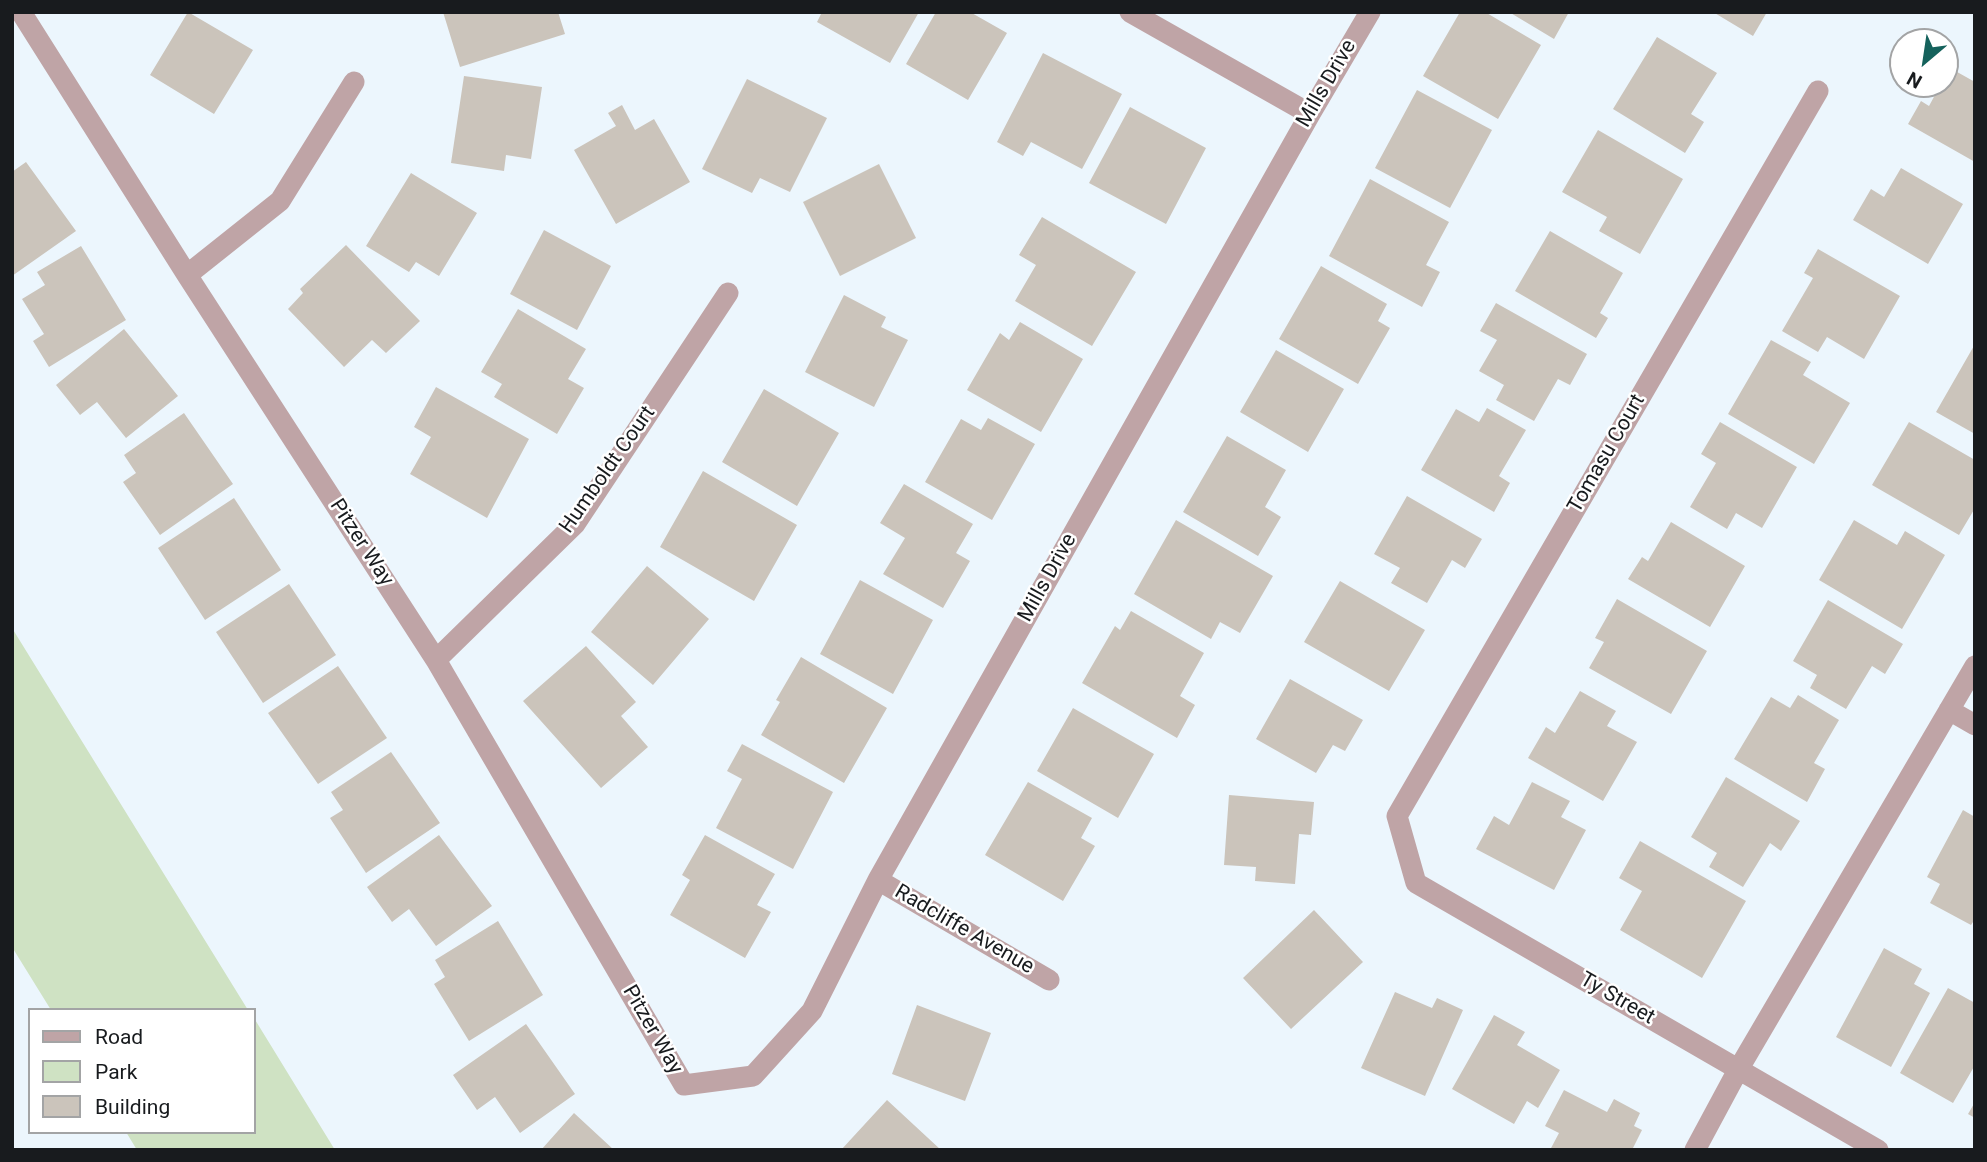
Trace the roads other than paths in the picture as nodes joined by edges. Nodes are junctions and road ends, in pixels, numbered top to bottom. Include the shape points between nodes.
1 (21, 12) edge
2 (1130, 12) edge
3 (1370, 12) edge
4 (354, 82) dead end
5 (1818, 91) dead end
6 (1310, 114) junction
7 (187, 275) junction
8 (728, 293) dead end
9 (436, 660) junction
10 (1975, 666) edge
11 (1950, 710) junction
12 (1975, 725) edge
13 (1397, 816) joint
14 (878, 880) junction
15 (1049, 980) dead end
16 (1738, 1070) junction
17 (684, 1084) joint
18 (1695, 1150) edge
19 (1878, 1150) edge

1 - 7 street, Pitzer Way
2 - 6 street
3 - 6 street, Mills Drive
4 - 7 street via 280,201
5 - 13 street, Tomasu Court
6 - 14 street, Mills Drive
7 - 9 street, Pitzer Way
8 - 9 street, Humboldt Court via 575,524
9 - 17 street, Pitzer Way
10 - 11 street
11 - 12 street
11 - 16 street
13 - 16 street, Ty Street via 1416,883
14 - 15 street, Radcliffe Avenue
14 - 17 street, Mills Drive via 812,1011 753,1076
16 - 18 street
16 - 19 street, Ty Street

